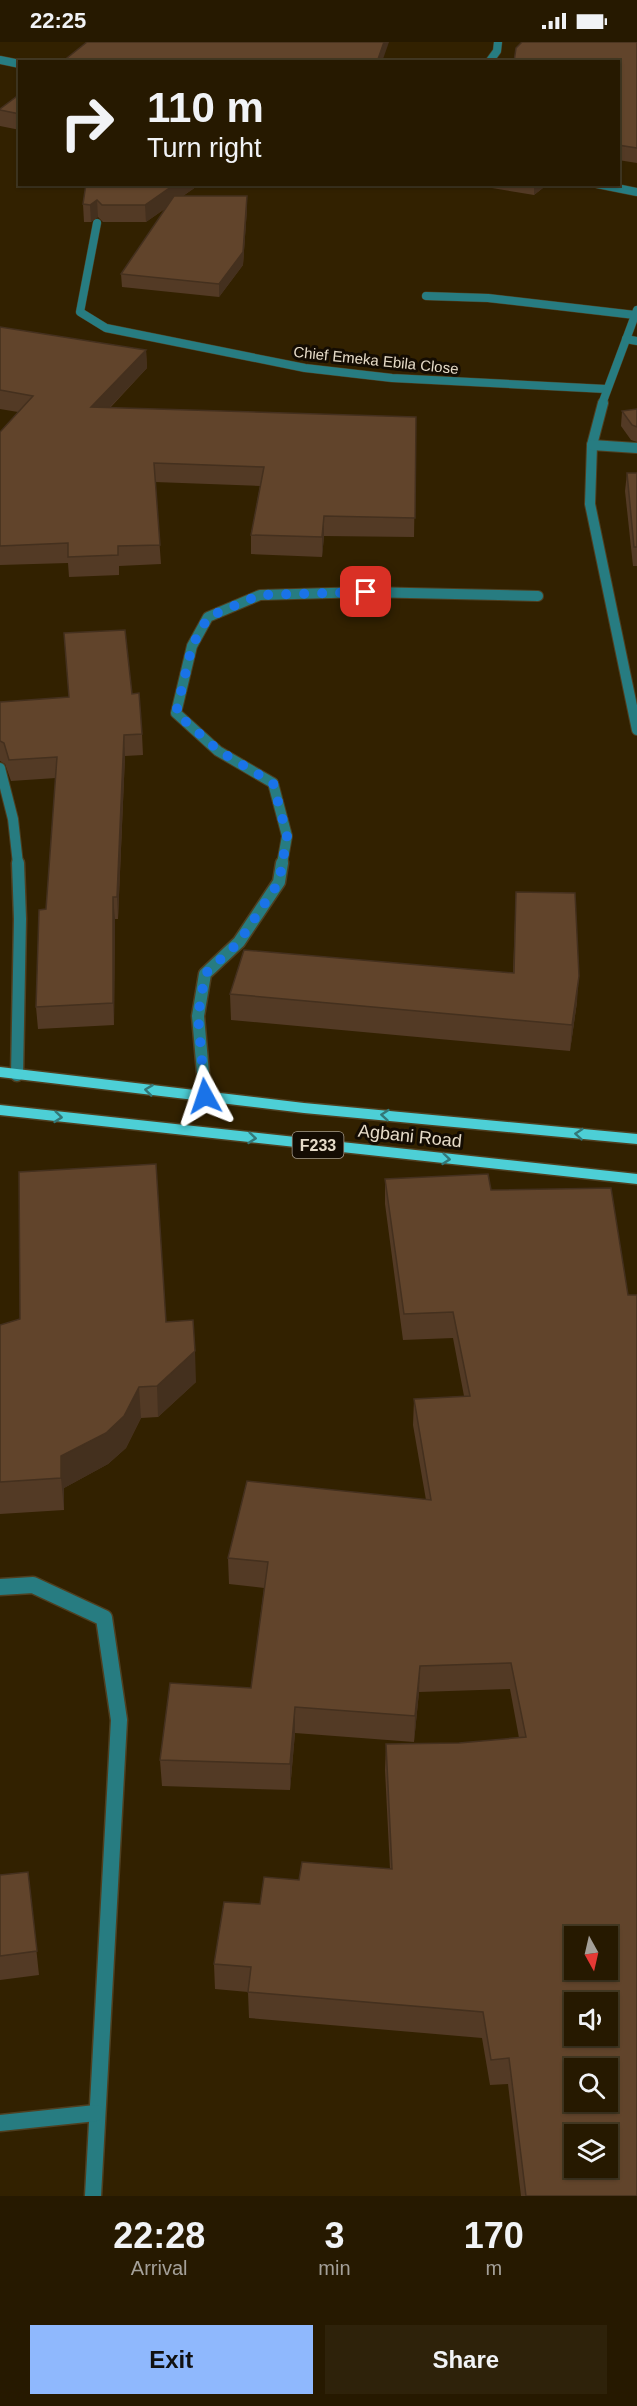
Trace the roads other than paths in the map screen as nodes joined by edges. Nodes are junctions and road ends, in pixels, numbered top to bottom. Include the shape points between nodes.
1 (498, 42) edge
2 (0, 60) edge
3 (490, 60) edge
4 (18, 64) edge
5 (607, 186) edge
6 (637, 192) edge
7 (97, 223) edge
8 (426, 296) dead end
9 (636, 313) edge
10 (626, 339) junction
11 (637, 342) edge
12 (606, 389) junction
13 (592, 445) junction
14 (637, 448) edge
15 (538, 596) dead end
16 (637, 730) edge
17 (0, 768) edge
18 (0, 1072) edge
19 (16, 1075) junction
20 (205, 1096) junction
21 (0, 1110) edge
22 (637, 1139) edge
23 (637, 1179) edge
24 (0, 1587) edge
25 (96, 2113) junction
26 (0, 2123) edge
27 (93, 2196) edge

1 - 3 street
2 - 4 street
5 - 6 street
7 - 12 street, Chief Emeka Ebila Close via 80,312 106,328 305,369 392,378
8 - 9 street via 488,297
9 - 10 street
10 - 11 street
10 - 12 street
12 - 13 street
13 - 14 street
13 - 16 street via 590,504
15 - 20 street via 366,592 260,595 208,617 192,646 176,713 219,751 273,783 287,836 279,882 239,942 205,974 198,1016
17 - 19 street via 14,824 17,858 20,927
18 - 19 main road, Agbani Road / F233
20 -> 19 main road, Agbani Road / F233
22 -> 20 main road, Agbani Road / F233
21 -> 23 main road, Agbani Road / F233
24 - 25 street via 33,1586 104,1618 119,1720
25 - 26 street
25 - 27 street

